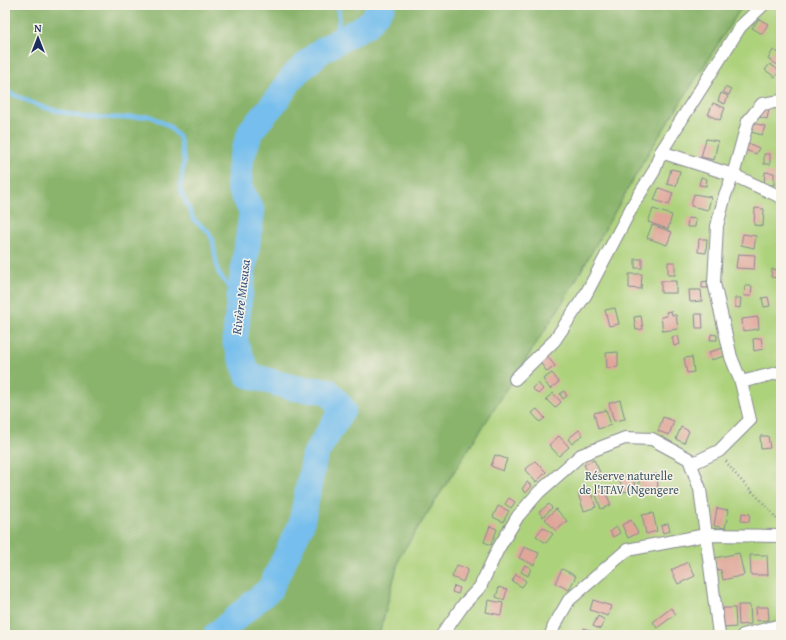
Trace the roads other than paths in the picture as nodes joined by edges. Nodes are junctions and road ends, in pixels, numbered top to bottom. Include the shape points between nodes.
1 (763, 5) edge
2 (781, 101) edge
3 (661, 152) junction
4 (733, 175) junction
5 (781, 197) edge
6 (781, 372) edge
7 (515, 379) dead end
8 (741, 382) junction
9 (691, 464) junction
10 (706, 535) junction
11 (781, 536) edge
12 (781, 625) edge
13 (442, 635) edge
14 (551, 635) edge
15 (719, 635) edge
16 (743, 635) edge

1 - 3 street via 740,27
2 - 4 street via 762,104 748,121
3 - 4 street
3 - 7 street via 654,171 634,203 586,294 554,340
4 - 5 street
4 - 8 street via 717,226 714,283 731,357
6 - 8 street
8 - 9 street via 750,420 720,451
9 - 10 street via 700,489
9 - 13 street via 689,459 652,439 625,438 581,455 539,492 518,516 498,549 480,587
10 - 11 street
10 - 14 street via 627,550 569,600
10 - 15 street
12 - 16 street

